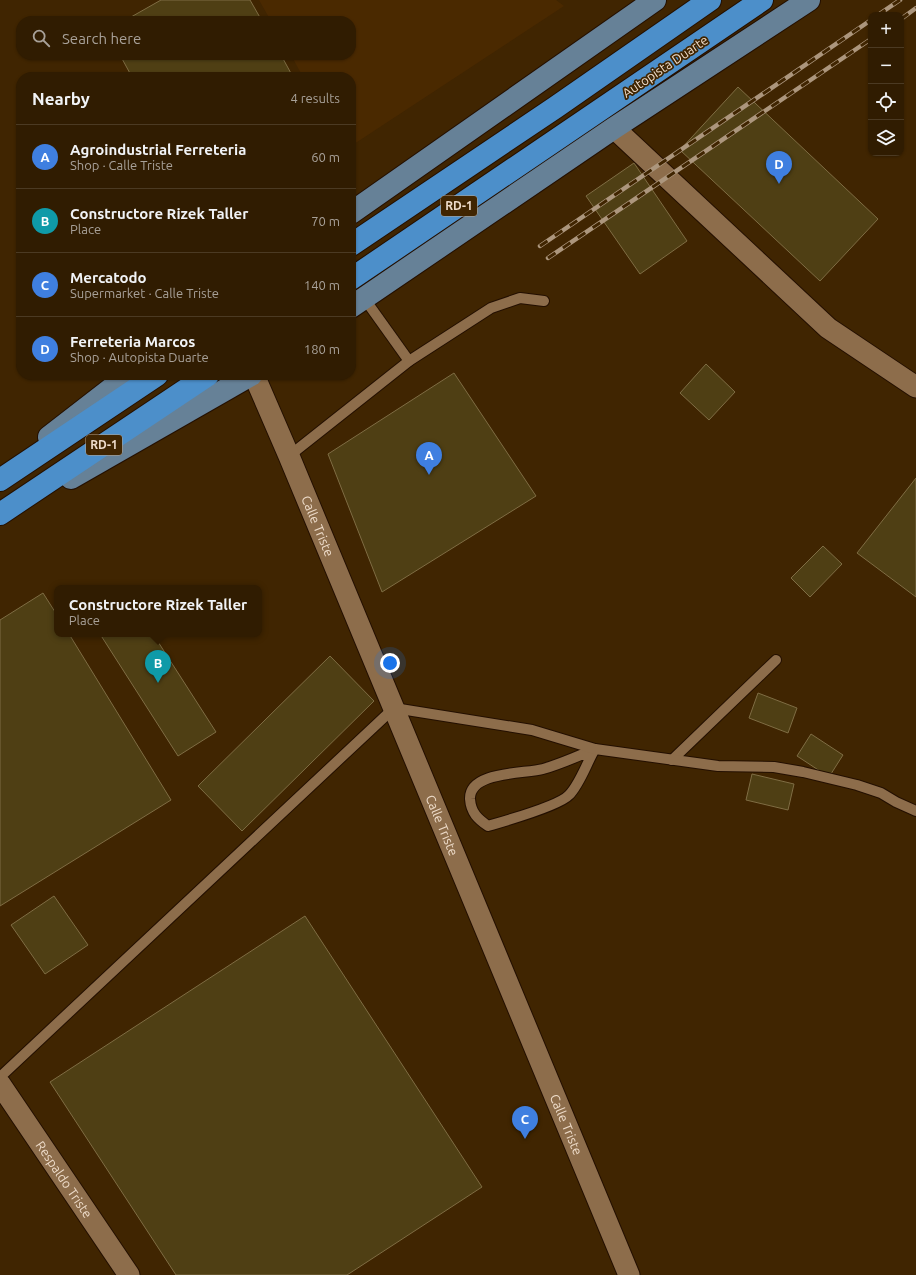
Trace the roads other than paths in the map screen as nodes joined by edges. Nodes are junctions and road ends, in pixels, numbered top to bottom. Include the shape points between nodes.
1 (655, 0) edge
2 (710, 0) edge
3 (762, 0) edge
4 (809, 0) edge
5 (614, 128) junction
6 (356, 209) edge
7 (356, 242) edge
8 (356, 276) edge
9 (544, 301) dead end
10 (357, 302) edge
11 (409, 361) junction
12 (122, 380) edge
13 (150, 380) edge
14 (201, 380) edge
15 (242, 380) edge
16 (256, 380) edge
17 (916, 387) edge
18 (289, 456) junction
19 (0, 474) edge
20 (0, 480) edge
21 (0, 514) edge
22 (0, 518) edge
23 (776, 660) dead end
24 (394, 708) junction
25 (595, 749) junction
26 (672, 760) junction
27 (916, 811) edge
28 (0, 1077) edge
29 (0, 1084) edge
30 (128, 1275) edge
31 (629, 1275) edge

1 - 6 main road
2 - 7 highway, RD-1
3 - 8 highway, Autopista Duarte / RD-1
4 - 5 main road
5 - 10 main road
5 - 17 street via 828,328
9 - 11 lane via 520,298 491,308
10 - 11 lane
11 - 18 lane
12 - 19 main road
13 - 20 highway, RD-1
14 - 21 highway, RD-1
15 - 22 main road
16 - 18 street, Calle Triste
18 - 24 street, Calle Triste
23 - 26 lane
24 - 25 lane via 532,730
24 - 28 lane
24 - 31 street, Calle Triste
25 - 25 lane via 541,769 510,773 477,784 472,788 470,798 472,810 478,819 488,826 569,796
25 - 26 lane
26 - 27 lane via 718,766 774,767 802,772 881,793
29 - 30 street, Respaldo Triste

